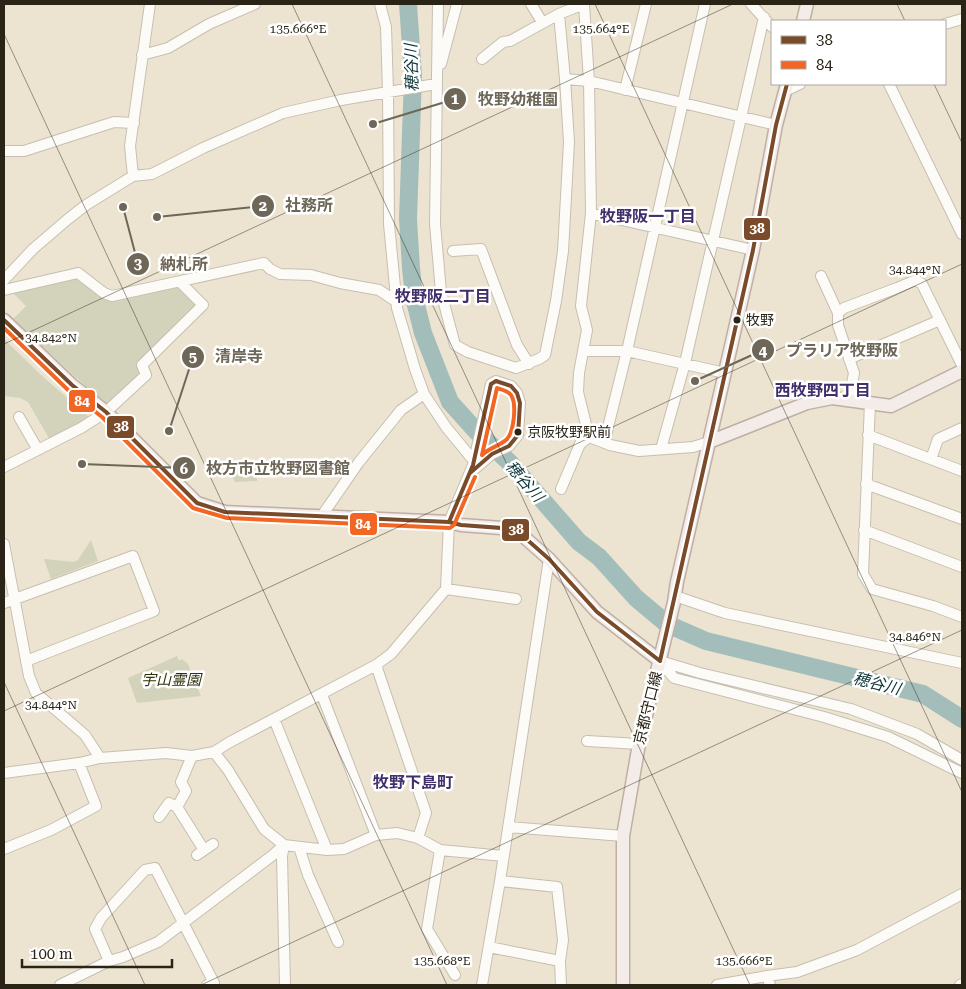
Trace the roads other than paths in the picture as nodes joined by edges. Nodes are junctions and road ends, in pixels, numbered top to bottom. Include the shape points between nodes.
1 (150, 4) edge
2 (255, 4) edge
3 (380, 4) edge
4 (438, 4) edge
5 (457, 4) edge
6 (531, 4) edge
7 (584, 4) edge
8 (646, 4) edge
9 (705, 4) edge
10 (751, 4) edge
11 (807, 4) edge
12 (559, 14) junction
13 (764, 17) junction
14 (962, 19) edge
15 (803, 20) edge
16 (542, 22) junction
17 (946, 24) edge
18 (771, 26) edge
19 (142, 55) junction
20 (482, 59) dead end
21 (565, 79) junction
22 (589, 82) junction
23 (434, 85) junction
24 (889, 85) edge
25 (786, 87) edge
26 (625, 90) junction
27 (389, 91) junction
28 (683, 104) junction
29 (741, 117) junction
30 (134, 122) junction
31 (776, 125) junction
32 (4, 151) edge
33 (133, 176) junction
34 (591, 213) junction
35 (655, 228) junction
36 (962, 234) edge
37 (712, 241) junction
38 (753, 250) junction
39 (453, 251) dead end
40 (821, 276) dead end
41 (4, 280) edge
42 (180, 282) junction
43 (4, 290) edge
44 (440, 292) junction
45 (400, 300) junction
46 (838, 313) junction
47 (4, 320) edge
48 (940, 320) junction
49 (584, 351) junction
50 (627, 351) junction
51 (849, 359) junction
52 (684, 363) junction
53 (528, 364) junction
54 (962, 365) edge
55 (962, 371) edge
56 (725, 373) junction
57 (424, 394) junction
58 (849, 400) junction
59 (870, 403) junction
60 (106, 412) junction
61 (19, 417) dead end
62 (962, 428) edge
63 (868, 435) junction
64 (589, 437) junction
65 (708, 442) junction
66 (604, 444) junction
67 (661, 449) junction
68 (38, 450) junction
69 (931, 459) junction
70 (476, 463) junction
71 (4, 467) edge
72 (962, 471) edge
73 (866, 484) junction
74 (561, 489) dead end
75 (321, 517) junction
76 (962, 519) edge
77 (449, 522) junction
78 (864, 530) junction
79 (4, 544) edge
80 (549, 559) junction
81 (962, 567) edge
82 (446, 589) junction
83 (14, 599) junction
84 (516, 599) dead end
85 (674, 599) junction
86 (4, 603) edge
87 (962, 618) edge
88 (26, 661) junction
89 (660, 661) junction
90 (962, 663) edge
91 (376, 665) junction
92 (322, 695) junction
93 (274, 719) junction
94 (531, 735) dead end
95 (586, 741) dead end
96 (639, 744) junction
97 (214, 752) junction
98 (192, 756) junction
99 (519, 757) junction
100 (100, 758) junction
101 (962, 760) edge
102 (79, 763) junction
103 (4, 773) edge
104 (962, 773) edge
105 (177, 807) junction
106 (159, 817) dead end
107 (508, 827) junction
108 (376, 835) junction
109 (623, 836) junction
110 (418, 838) junction
111 (284, 845) junction
112 (299, 847) junction
113 (4, 849) edge
114 (205, 850) dead end
115 (327, 850) junction
116 (440, 850) junction
117 (504, 856) junction
118 (500, 882) junction
119 (962, 894) edge
120 (184, 922) junction
121 (338, 942) dead end
122 (488, 948) junction
123 (109, 961) junction
124 (560, 961) junction
125 (455, 975) dead end
126 (769, 981) edge
127 (60, 985) edge
128 (207, 985) edge
129 (285, 985) edge
130 (482, 985) edge
131 (561, 985) edge
132 (623, 985) edge
133 (717, 985) edge

1 - 19 street
2 - 19 street via 209,24 168,48
3 - 27 street via 386,27
4 - 23 street
5 - 23 street
6 - 16 street
7 - 12 street
7 - 22 street
8 - 26 street
9 - 28 street
10 - 13 street
11 - 15 main road
12 - 16 street
12 - 21 street
13 - 18 street
13 - 29 street
14 - 17 street
16 - 20 street via 503,42
19 - 30 street
21 - 22 street
21 - 53 street via 569,142 563,251 545,355
22 - 26 street
22 - 34 street
23 - 27 street
23 - 44 street via 434,204
24 - 36 street
25 - 31 main road, 京都守口線
26 - 28 street
27 - 33 street via 283,113 152,174
27 - 45 street via 389,224
28 - 29 street
28 - 35 street
29 - 31 street
29 - 37 street
30 - 32 street via 114,122 24,151
30 - 33 street via 130,146
31 - 38 main road, 京都守口線
33 - 41 street via 80,209
34 - 35 street
34 - 49 street via 581,306 588,330
35 - 37 street
35 - 50 street
37 - 38 street
37 - 52 street
38 - 56 main road, 京都守口線
39 - 53 street via 482,249 517,345
40 - 46 street
42 - 43 street via 112,296 78,273
42 - 45 street via 264,263 280,274 311,275 363,286
42 - 60 street via 203,305 142,365 146,375
44 - 45 street
44 - 53 street via 455,345 516,368
45 - 57 street via 397,308
46 - 48 street via 916,280 922,284
46 - 51 street via 838,325
47 - 60 main road via 72,385
48 - 51 street
48 - 54 street
49 - 50 street
49 - 64 street via 578,392
50 - 52 street
50 - 66 street
51 - 58 street via 854,373
52 - 56 street
52 - 67 street
55 - 59 main road via 891,406
56 - 65 main road, 京都守口線
57 - 70 street
57 - 75 street via 402,410 359,462
58 - 59 main road
58 - 65 main road via 832,398 807,403
59 - 63 street
60 - 68 street
60 - 75 main road via 197,503 225,512
61 - 68 street
62 - 69 street via 938,439
63 - 69 street
63 - 73 street
64 - 66 street
64 - 74 street via 580,444
65 - 67 street via 692,447
65 - 85 main road, 京都守口線
66 - 67 street via 639,451
68 - 71 street
69 - 72 street
70 - 70 street via 491,384 511,386 520,403 518,435 509,446
70 - 77 street
73 - 76 street
73 - 78 street
75 - 77 main road
77 - 80 main road via 515,530
77 - 82 street
78 - 81 street
78 - 87 street via 862,574 872,589 933,606
79 - 83 street
80 - 89 main road via 596,612
80 - 99 street
82 - 84 street
82 - 91 street via 391,654
83 - 86 street
83 - 88 street
83 - 88 street via 134,556 154,611
85 - 89 main road, 京都守口線
85 - 90 street via 725,613
88 - 100 street via 36,694 85,734
89 - 96 main road, 京都守口線
89 - 101 street via 851,709 917,734
89 - 104 street via 674,678 888,737
91 - 92 street
91 - 110 street via 426,812
92 - 93 street
92 - 108 street
93 - 97 street
93 - 115 street
94 - 99 street
95 - 96 street
96 - 109 main road, 京都守口線
97 - 98 street
97 - 111 street via 264,829
98 - 100 street via 166,753
98 - 105 street via 181,782 186,791
99 - 107 street
100 - 102 street
102 - 103 street
102 - 113 street via 96,806 51,830
105 - 106 street via 170,803
105 - 114 street
107 - 109 street
107 - 117 street
108 - 110 street via 397,833
108 - 115 street via 344,849
109 - 132 main road, 京都守口線
110 - 116 street
111 - 112 street
111 - 120 street
111 - 129 street
112 - 115 street
112 - 121 street
116 - 117 street
116 - 125 street via 427,929
117 - 118 street
118 - 122 street
118 - 124 street via 556,887 563,940
119 - 126 street via 857,950
120 - 123 street via 158,942
120 - 123 street via 155,868 145,870 101,918 95,929
120 - 128 street via 214,983
122 - 124 street
122 - 130 street
123 - 127 street
124 - 131 street
126 - 133 street

